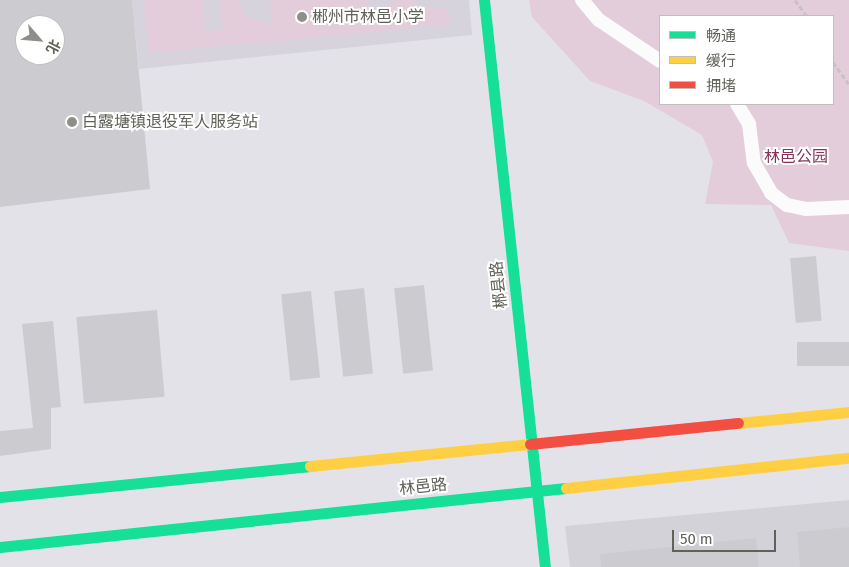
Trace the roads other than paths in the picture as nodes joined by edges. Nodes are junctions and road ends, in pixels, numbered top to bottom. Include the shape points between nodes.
1 (484, 0) edge
2 (582, 0) edge
3 (659, 60) edge
4 (738, 105) edge
5 (849, 207) edge
6 (849, 412) edge
7 (533, 445) junction
8 (849, 458) edge
9 (536, 491) junction
10 (0, 496) edge
11 (0, 547) edge
12 (545, 567) edge

1 - 7 main road, 郴县路
2 - 3 street via 600,20
4 - 5 street via 749,124 754,163 771,193 787,206 806,209
6 - 7 main road, 林邑路
7 - 9 main road, 郴县路
7 - 10 main road, 林邑路
8 - 9 main road, 林邑路
9 - 11 main road, 林邑路
9 - 12 main road, 郴县路

